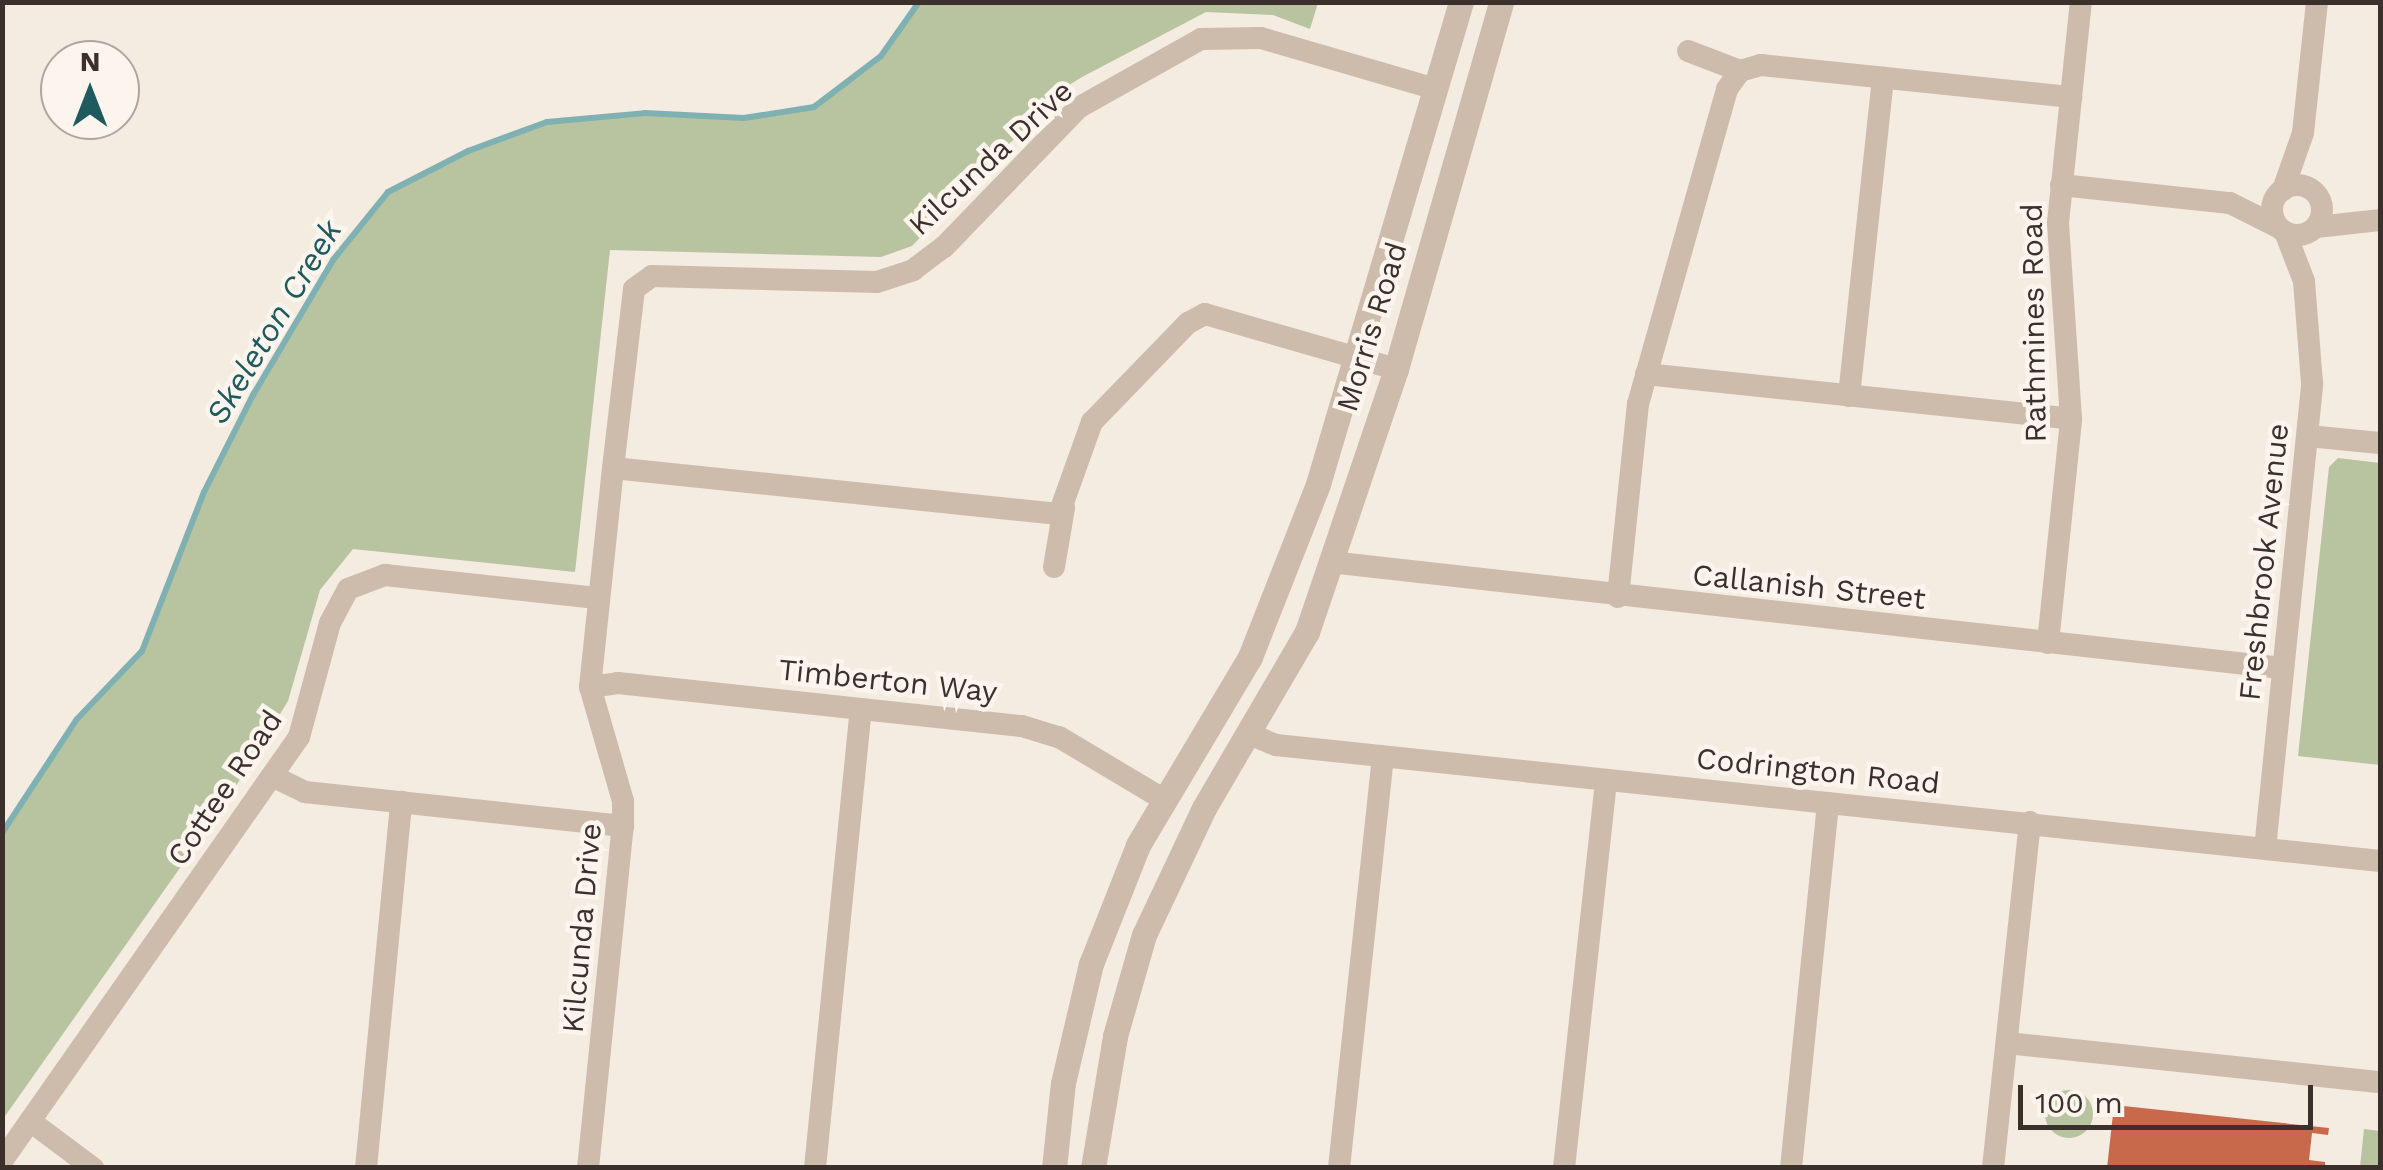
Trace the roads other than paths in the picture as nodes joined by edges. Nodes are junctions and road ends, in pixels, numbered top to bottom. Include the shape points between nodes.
1 (1461, 2) edge
2 (1502, 2) edge
3 (2080, 2) edge
4 (2318, 2) edge
5 (1688, 51) dead end
6 (1740, 71) junction
7 (1882, 78) junction
8 (1436, 90) junction
9 (2070, 97) junction
10 (2304, 133) junction
11 (2061, 185) junction
12 (2282, 191) junction
13 (2315, 193) junction
14 (2230, 204) junction
15 (2375, 220) edge
16 (2315, 228) junction
17 (2281, 229) junction
18 (2304, 281) junction
19 (1361, 357) junction
20 (1396, 369) junction
21 (1646, 374) junction
22 (1849, 396) junction
23 (2071, 418) junction
24 (2308, 436) junction
25 (2380, 443) edge
26 (613, 468) junction
27 (1064, 508) junction
28 (1330, 562) junction
29 (1054, 567) dead end
30 (597, 588) junction
31 (1618, 597) junction
32 (2048, 643) junction
33 (1250, 657) junction
34 (1292, 666) junction
35 (2282, 668) junction
36 (590, 687) junction
37 (861, 709) junction
38 (1252, 735) junction
39 (1383, 756) junction
40 (272, 776) junction
41 (1606, 780) junction
42 (1163, 800) junction
43 (401, 802) junction
44 (1828, 803) junction
45 (2030, 822) junction
46 (623, 826) junction
47 (2265, 849) junction
48 (2380, 861) edge
49 (2007, 1043) junction
50 (2380, 1082) edge
51 (30, 1122) junction
52 (2, 1161) edge
53 (93, 1168) edge
54 (366, 1168) edge
55 (588, 1168) edge
56 (814, 1168) edge
57 (1054, 1168) edge
58 (1094, 1168) edge
59 (1339, 1168) edge
60 (1564, 1168) edge
61 (1790, 1168) edge
62 (1994, 1168) edge

1 - 8 street, Morris Road
2 - 20 street, Morris Road
3 - 9 street, Rathmines Road
4 - 10 street
5 - 6 street
6 - 7 street via 1762,65
6 - 21 street via 1728,90
7 - 9 street
7 - 22 street
8 - 19 street, Morris Road
8 - 26 street, Kilcunda Drive via 1261,38 1201,39 1078,108 914,270 877,282 652,276 634,289
9 - 11 street, Rathmines Road
10 - 12 street
10 - 13 street
11 - 14 street
11 - 23 street, Rathmines Road via 2058,244
12 - 13 street via 2296,185
12 - 14 street
12 - 17 street via 2272,212
13 - 15 street
13 - 16 street via 2323,208
14 - 17 street
15 - 16 street
16 - 17 street
16 - 18 street, Freshbrook Avenue
17 - 18 street, Freshbrook Avenue
18 - 24 street, Freshbrook Avenue via 2312,344
19 - 20 street
19 - 27 street via 1205,314 1188,323 1092,422
19 - 33 street, Morris Road
20 - 28 street, Morris Road
21 - 22 street
21 - 31 street
22 - 23 street
23 - 32 street, Rathmines Road
24 - 25 street
24 - 35 street, Freshbrook Avenue
26 - 27 street via 1034,515
26 - 30 street, Kilcunda Drive
27 - 29 street
28 - 31 street, Callanish Street
28 - 34 street, Morris Road
30 - 36 street, Kilcunda Drive
30 - 40 street, Cottee Road via 384,576 358,581 330,623 310,713
31 - 32 street, Callanish Street
32 - 35 street, Callanish Street
33 - 34 street
33 - 42 street, Morris Road
34 - 38 street, Morris Road
35 - 47 street, Freshbrook Avenue
36 - 37 street, Timberton Way via 618,683
36 - 46 street, Kilcunda Drive via 623,801
37 - 42 street, Timberton Way via 1022,726 1059,737
37 - 56 street
38 - 39 street, Codrington Road via 1276,745
38 - 58 street, Morris Road via 1186,842 1144,936 1112,1052
39 - 41 street, Codrington Road
39 - 59 street
40 - 43 street via 305,792
40 - 51 street, Cottee Road
41 - 44 street, Codrington Road
41 - 60 street
42 - 57 street, Morris Road via 1091,964 1063,1083
43 - 46 street
43 - 54 street
44 - 45 street, Codrington Road
44 - 61 street
45 - 47 street, Codrington Road
45 - 49 street
46 - 55 street, Kilcunda Drive
47 - 48 street, Codrington Road
49 - 50 street
49 - 62 street
51 - 52 street, Cottee Road
51 - 53 street

